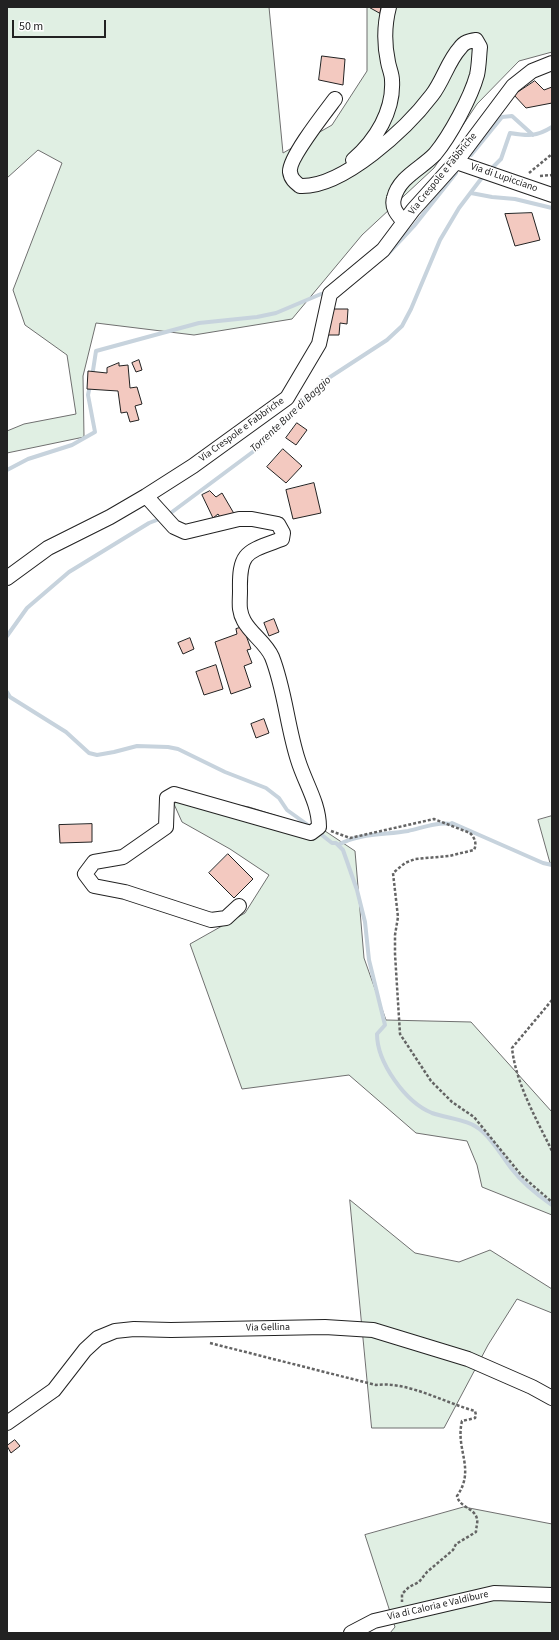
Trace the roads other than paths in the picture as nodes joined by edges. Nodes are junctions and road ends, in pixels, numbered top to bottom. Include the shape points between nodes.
1 (389, 7) edge
2 (552, 63) edge
3 (335, 99) dead end
4 (456, 162) junction
5 (334, 178) junction
6 (552, 195) edge
7 (404, 222) junction
8 (149, 499) junction
9 (7, 578) edge
10 (239, 906) dead end
11 (552, 1398) edge
12 (7, 1423) edge
13 (552, 1595) edge
14 (351, 1633) edge

1 - 5 street via 384,37 392,78 392,92 381,128 360,154
2 - 4 street, Via Crespole e Fabbriche via 532,71 513,86
3 - 5 street via 294,156 289,170 291,178 300,186 310,187
4 - 6 street, Via di Lupicciano
4 - 7 street, Via Crespole e Fabbriche
5 - 7 street via 380,150 410,122 433,94 460,48 468,41 476,40 480,47 477,74 462,111 435,154 409,175 393,199 394,211
7 - 8 street, Via Crespole e Fabbriche via 383,250 330,294 319,344 287,398
8 - 9 street, Via Crespole e Fabbriche via 48,548
8 - 10 street via 180,531 191,532 239,519 252,519 278,524 283,533 282,539 256,548 245,557 240,566 239,607 244,621 271,655 281,686 298,761 319,813 319,827 311,833 174,794 168,798 166,827 162,831 123,857 94,862 85,874 94,886 124,892 211,920 226,918
11 - 12 street, Via Gellina via 468,1359 373,1330 325,1327 134,1329 115,1331 98,1338 85,1350 54,1390
13 - 14 street, Via di Caloria e Valdibure via 494,1593 374,1621

